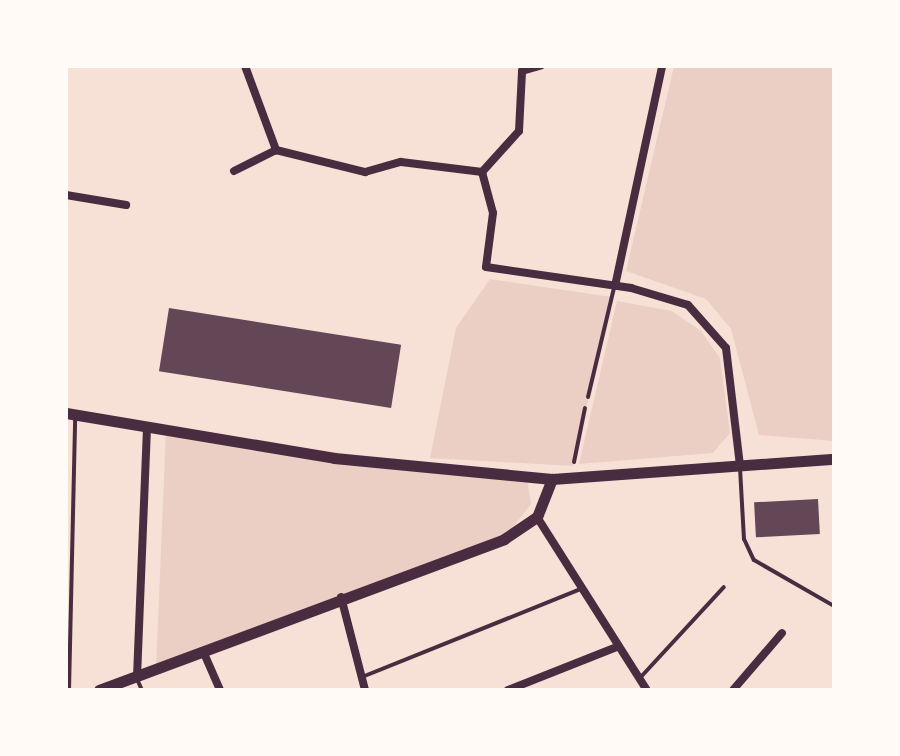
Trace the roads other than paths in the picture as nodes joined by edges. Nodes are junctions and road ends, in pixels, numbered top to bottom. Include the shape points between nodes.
1 (245, 66) edge
2 (540, 66) edge
3 (662, 66) edge
4 (521, 68) edge
5 (276, 150) junction
6 (234, 171) dead end
7 (482, 172) junction
8 (66, 195) edge
9 (126, 205) dead end
10 (615, 286) junction
11 (588, 397) road end
12 (70, 414) edge
13 (147, 427) junction
14 (834, 459) edge
15 (740, 466) junction
16 (552, 479) junction
17 (537, 517) junction
18 (724, 587) dead end
19 (581, 589) junction
20 (341, 597) junction
21 (834, 606) edge
22 (782, 633) dead end
23 (619, 646) junction
24 (203, 651) junction
25 (137, 677) junction
26 (362, 677) junction
27 (639, 679) junction
28 (69, 690) edge
29 (99, 690) edge
30 (142, 690) edge
31 (220, 690) edge
32 (365, 690) edge
33 (508, 690) edge
34 (647, 690) edge
35 (733, 690) edge

1 - 5 street
2 - 4 street
3 - 10 street
4 - 7 street via 519,131
5 - 6 street
5 - 7 street via 365,172 401,162
7 - 10 street via 493,213 486,267
8 - 9 street
10 - 11 lane
10 - 15 street via 688,305 708,322 735,377
12 - 13 street
12 - 28 lane
13 - 16 street via 334,458
13 - 25 street
14 - 15 street
15 - 16 street
15 - 21 lane via 744,539 754,560
16 - 17 street
17 - 19 street
17 - 20 street via 504,539
18 - 27 lane
19 - 23 street
19 - 26 lane
20 - 24 street
20 - 26 street
22 - 35 street
23 - 27 street
23 - 33 street
24 - 25 street
24 - 31 street
25 - 29 street
25 - 30 lane
26 - 32 street
27 - 34 street

